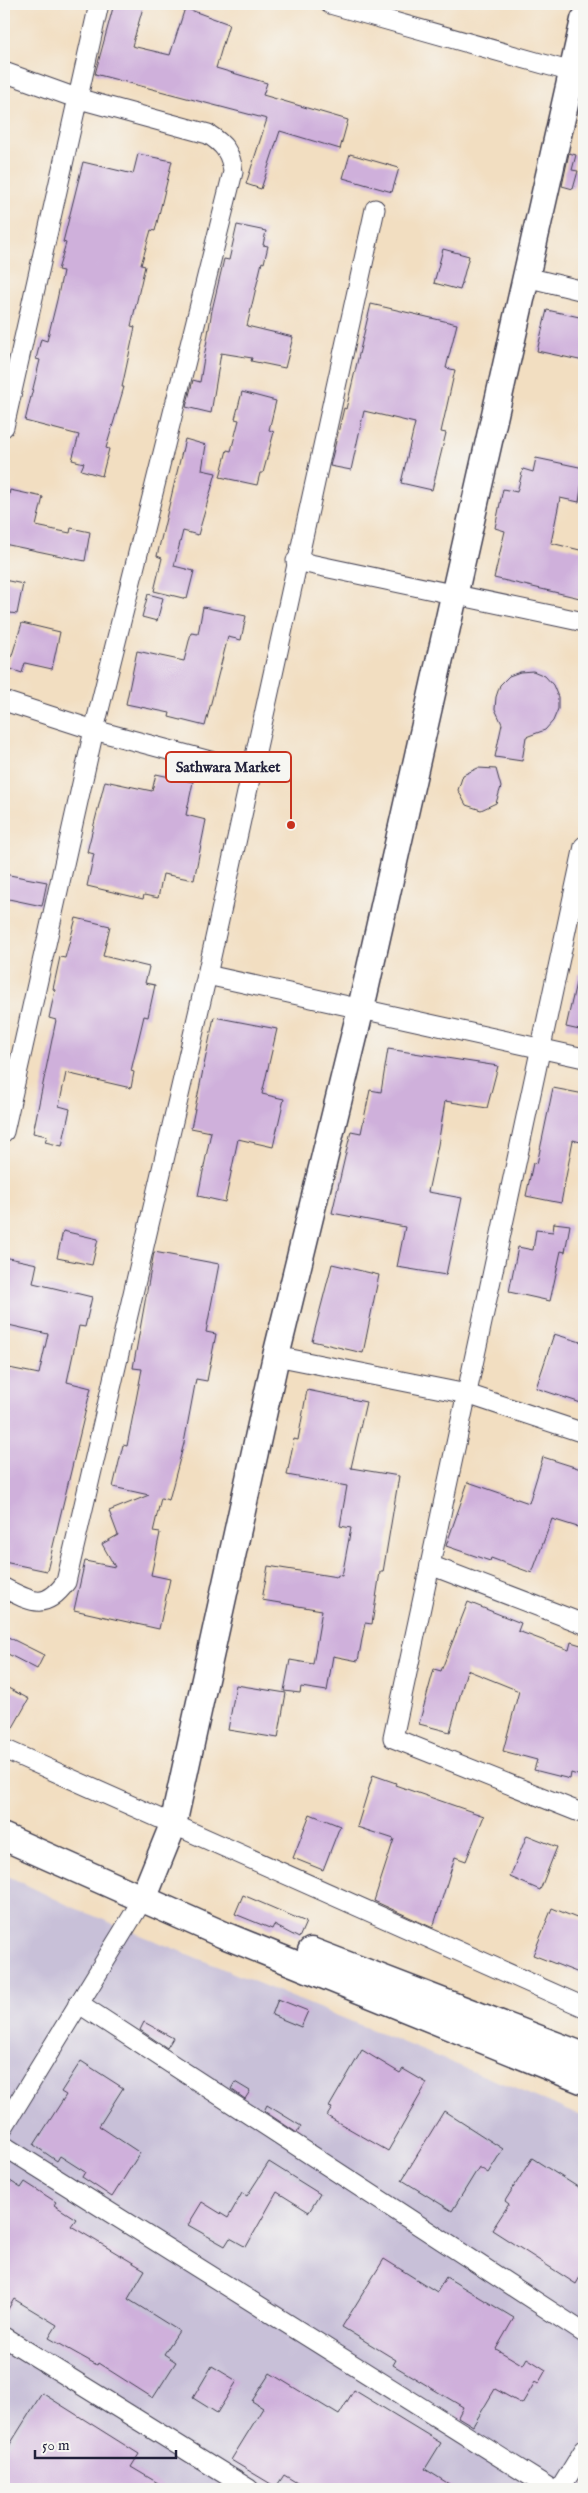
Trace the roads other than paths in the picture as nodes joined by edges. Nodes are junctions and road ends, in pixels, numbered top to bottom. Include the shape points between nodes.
1 (99, 4) edge
2 (330, 4) edge
3 (584, 20) edge
4 (4, 72) edge
5 (578, 73) edge
6 (76, 98) junction
7 (375, 209) dead end
8 (526, 277) junction
9 (584, 291) edge
10 (4, 427) edge
11 (296, 561) junction
12 (454, 594) junction
13 (584, 622) edge
14 (4, 701) edge
15 (94, 730) junction
16 (251, 772) junction
17 (584, 846) edge
18 (207, 975) junction
19 (361, 1008) junction
20 (541, 1048) junction
21 (584, 1058) edge
22 (4, 1132) edge
23 (276, 1356) junction
24 (467, 1394) junction
25 (584, 1433) edge
26 (430, 1565) junction
27 (4, 1588) edge
28 (584, 1624) edge
29 (4, 1749) edge
30 (584, 1814) edge
31 (4, 1817) edge
32 (173, 1825) junction
33 (4, 1837) edge
34 (146, 1891) junction
35 (78, 2003) junction
36 (584, 2007) edge
37 (584, 2056) edge
38 (584, 2081) edge
39 (4, 2126) edge
40 (4, 2146) edge
41 (584, 2334) edge
42 (4, 2337) edge
43 (584, 2450) edge
44 (249, 2489) edge
45 (551, 2489) edge
46 (560, 2489) edge

1 - 6 street
2 - 5 street
3 - 5 street
4 - 6 street
5 - 8 street
6 - 10 street
6 - 15 street via 208,134 224,144 232,159 233,172
7 - 11 street
8 - 9 street
8 - 12 street
11 - 12 street
11 - 16 street
12 - 13 street
12 - 19 street
14 - 15 street
15 - 16 street
15 - 22 street
16 - 18 street
17 - 20 street
18 - 19 street
18 - 27 street via 66,1582 56,1595 42,1602 30,1601
19 - 20 street
19 - 23 street
20 - 21 street
20 - 24 street
23 - 24 street
23 - 32 street
24 - 25 street
24 - 26 street
26 - 28 street
26 - 30 street via 393,1738
29 - 32 street
31 - 34 street
32 - 34 street
32 - 36 street
33 - 34 street
34 - 35 street
34 - 37 street
34 - 38 street via 224,1935
35 - 39 street
35 - 41 street
40 - 45 street
42 - 44 street
43 - 46 street

